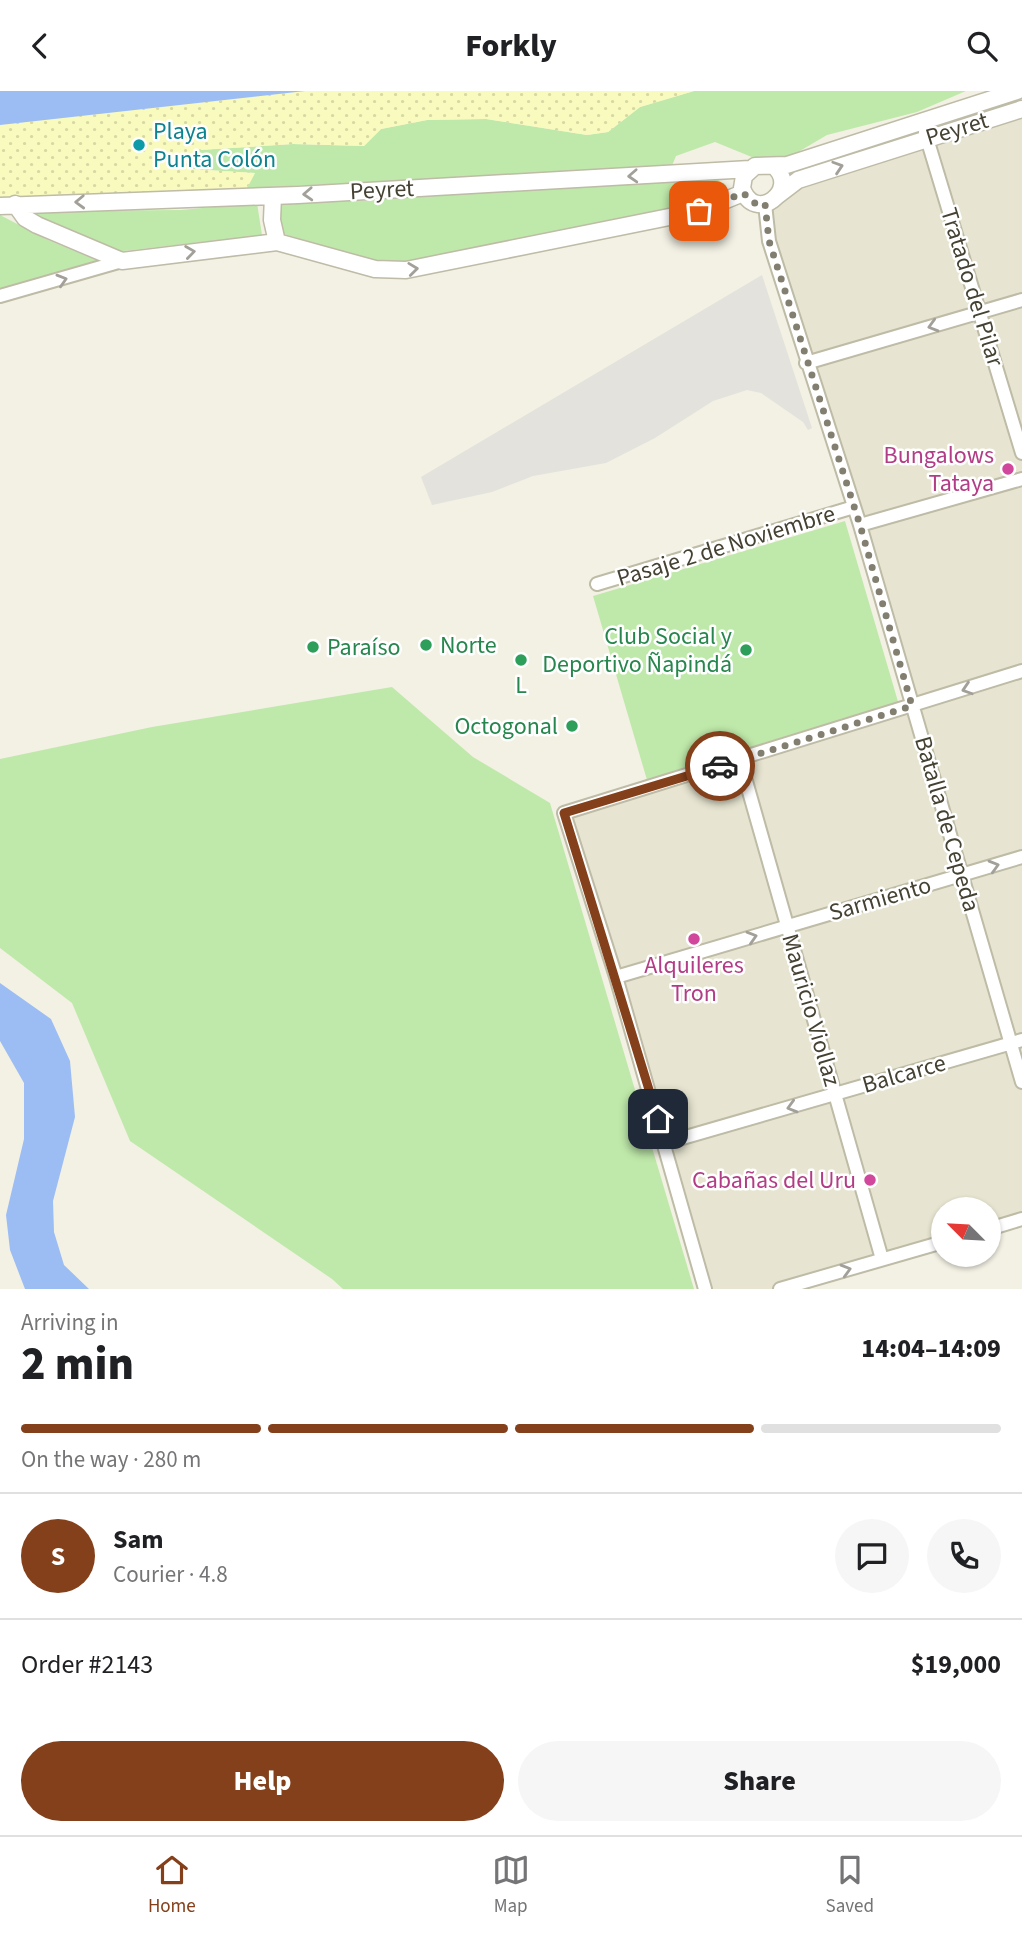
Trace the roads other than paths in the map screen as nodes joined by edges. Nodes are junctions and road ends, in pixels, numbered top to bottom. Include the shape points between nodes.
1 (1017, 91) edge
2 (1022, 109) edge
3 (924, 130) junction
4 (774, 166) junction
5 (750, 169) junction
6 (743, 193) junction
7 (273, 196) junction
8 (771, 200) junction
9 (7, 205) edge
10 (277, 242) junction
11 (122, 261) junction
12 (0, 296) edge
13 (1022, 300) edge
14 (980, 312) junction
15 (806, 363) junction
16 (1022, 453) edge
17 (1022, 479) edge
18 (854, 507) junction
19 (860, 525) junction
20 (597, 584) dead end
21 (1022, 671) edge
22 (912, 706) junction
23 (740, 760) junction
24 (1022, 857) edge
25 (962, 875) junction
26 (787, 926) junction
27 (616, 977) junction
28 (1016, 1042) edge
29 (1022, 1082) edge
30 (835, 1094) junction
31 (665, 1143) junction
32 (1022, 1219) edge
33 (1001, 1225) edge
34 (931, 1245) edge
35 (882, 1259) junction
36 (705, 1289) edge
37 (780, 1289) edge

1 - 3 street, Peyret
2 - 3 street, Peyret
3 - 4 street, Peyret
8 -> 3 street, Peyret via 798,180
3 - 14 street, Tratado del Pilar
4 - 5 street
4 - 8 street via 783,187
5 - 6 street via 744,176
5 -> 7 street, Peyret
6 - 8 street via 757,205
10 -> 6 street, Peyret via 375,269 406,270 699,211
7 -> 9 street, Peyret
7 - 10 street
8 - 15 street, Batalla de Cepeda via 769,241
9 - 11 street, Peyret via 37,225
11 -> 10 street, Peyret
12 -> 11 street, Peyret
13 - 14 street
14 -> 15 street
14 - 16 street, Tratado del Pilar
15 - 18 street, Batalla de Cepeda
17 - 19 street
18 - 19 street, Batalla de Cepeda
18 - 20 street, Pasaje 2 de Noviembre
19 - 22 street, Batalla de Cepeda
21 -> 22 street
22 - 23 street
22 - 25 street, Batalla de Cepeda
23 - 26 street, Mauricio Viollaz
23 - 27 street via 564,813
25 -> 24 street, Sarmiento
25 - 26 street, Sarmiento
25 - 28 street, Batalla de Cepeda
27 -> 26 street, Sarmiento
26 - 30 street, Mauricio Viollaz
27 - 31 street
28 - 29 street, Batalla de Cepeda
28 - 30 street, Balcarce
30 -> 31 street, Balcarce
30 - 35 street, Mauricio Viollaz
31 - 36 street
32 - 33 street
34 - 35 street
37 -> 35 street

